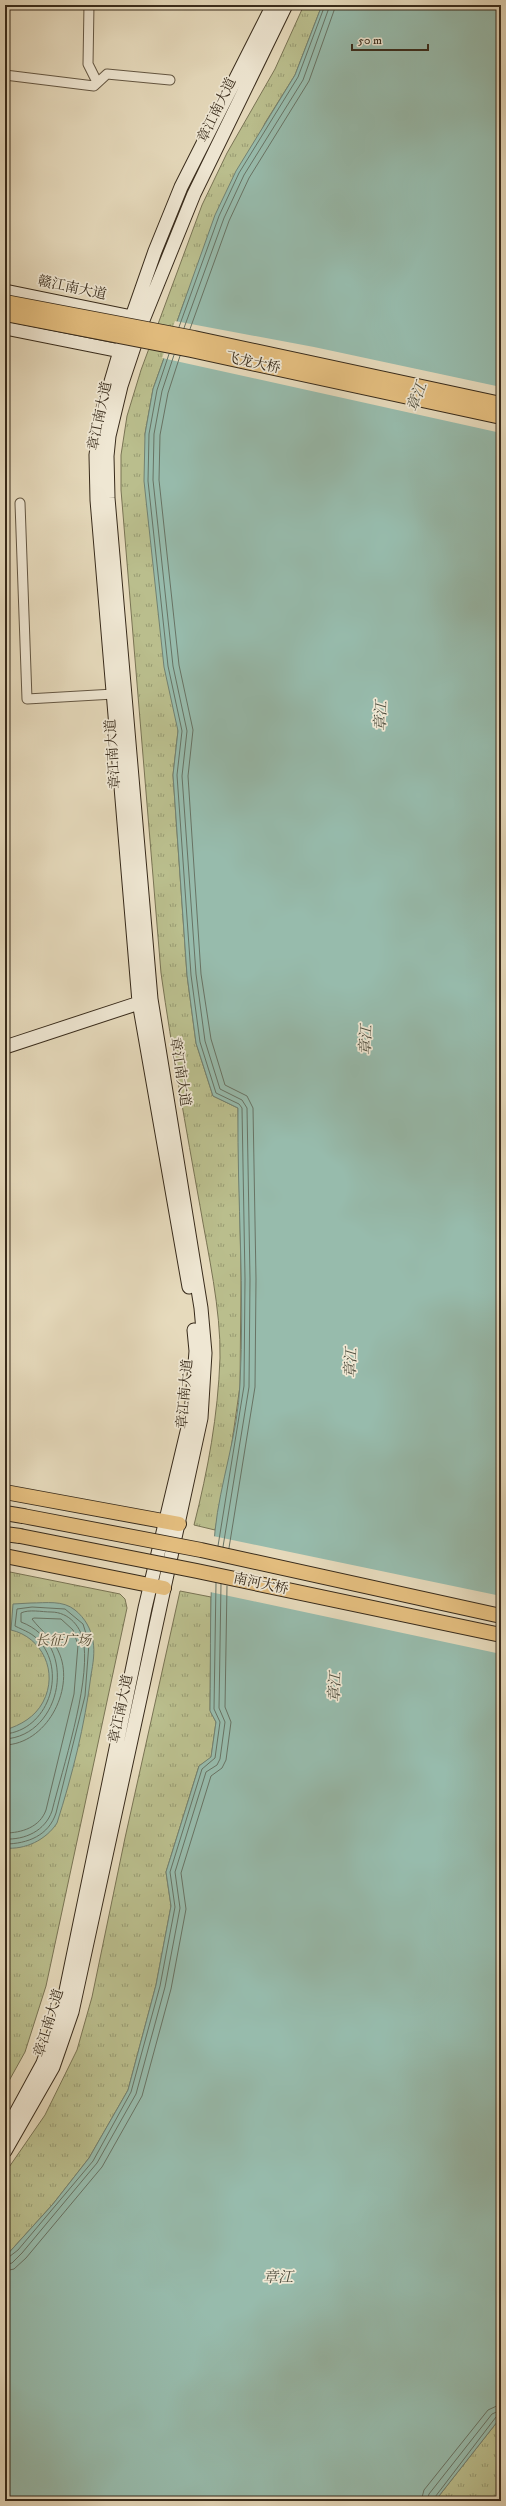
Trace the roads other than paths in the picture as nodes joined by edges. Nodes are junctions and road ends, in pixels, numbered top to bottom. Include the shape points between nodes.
1 (89, 5) edge
2 (274, 5) edge
3 (286, 5) edge
4 (5, 75) edge
5 (170, 80) dead end
6 (97, 82) junction
7 (5, 291) edge
8 (5, 302) edge
9 (5, 314) edge
10 (132, 317) junction
11 (5, 328) edge
12 (120, 351) junction
13 (501, 404) edge
14 (501, 417) edge
15 (20, 503) dead end
16 (114, 694) junction
17 (145, 1001) junction
18 (5, 1047) edge
19 (5, 1492) edge
20 (5, 1513) edge
21 (172, 1523) junction
22 (5, 1534) edge
23 (5, 1556) edge
24 (164, 1588) junction
25 (501, 1616) edge
26 (501, 1635) edge
27 (5, 2133) edge
28 (5, 2151) edge

1 - 6 street via 88,64
2 - 10 main road, 章江南大道 via 181,187
3 - 17 main road, 章江南大道 via 194,194 143,320 121,386 109,436 108,498
4 - 6 street via 94,86
5 - 6 street via 107,74
7 - 10 main road, 赣江南大道
8 - 13 main road, 飞龙大桥, bridge via 194,338
9 - 14 main road, 飞龙大桥, bridge via 191,350
10 - 12 main road, 章江南大道
11 - 12 main road
12 - 16 main road, 章江南大道 via 102,412 96,455 97,500
15 - 16 street via 28,699
16 - 17 main road, 章江南大道
17 - 18 main road
17 - 21 main road, 章江南大道 via 192,1243 205,1353 201,1418
19 - 21 main road
20 - 25 main road, 南河大桥, bridge via 209,1552
21 - 24 main road, 章江南大道
21 - 27 main road, 章江南大道 via 145,1608 62,2010 43,2063
22 - 26 main road, 南河大桥, bridge via 205,1572
23 - 24 main road
24 - 28 main road, 章江南大道 via 72,2012 53,2067

